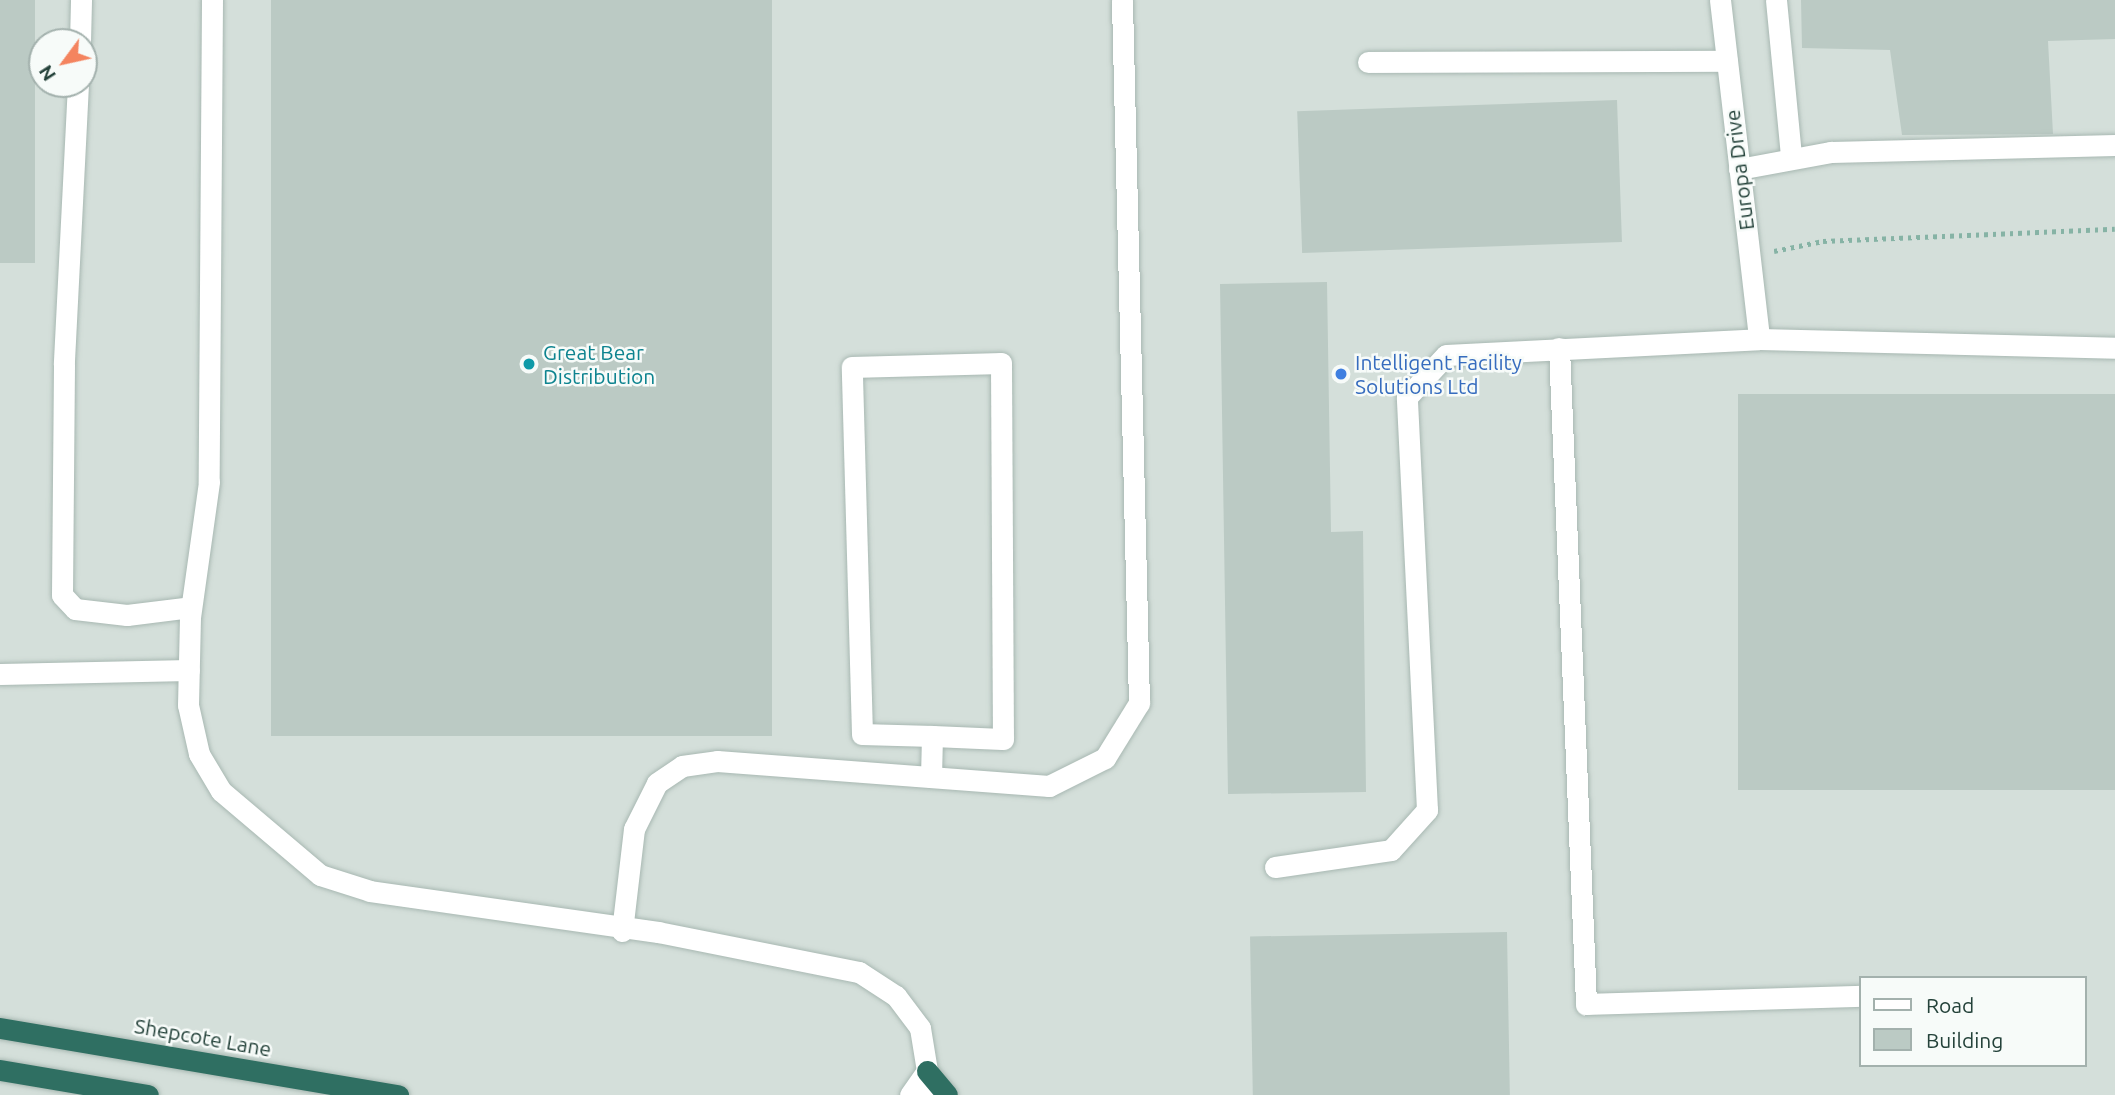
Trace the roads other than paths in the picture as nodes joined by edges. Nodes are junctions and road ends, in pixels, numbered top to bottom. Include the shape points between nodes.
1 (81, 0) edge
2 (212, 0) edge
3 (1122, 0) edge
4 (1720, 0) edge
5 (1776, 0) edge
6 (80, 28) edge
7 (1727, 61) junction
8 (1368, 62) dead end
9 (77, 98) edge
10 (2115, 145) edge
11 (1791, 155) junction
12 (1739, 169) junction
13 (1759, 339) junction
14 (1559, 348) junction
15 (2115, 348) edge
16 (191, 607) junction
17 (189, 670) junction
18 (0, 674) edge
19 (932, 736) junction
20 (931, 777) junction
21 (1275, 867) dead end
22 (622, 931) junction
23 (1860, 996) edge
24 (0, 1028) edge
25 (0, 1070) edge
26 (927, 1071) junction
27 (148, 1095) edge
28 (398, 1095) edge
29 (910, 1095) edge
30 (931, 1095) edge
31 (947, 1095) edge

1 - 6 street
2 - 16 street via 209,482
3 - 20 street via 1139,703 1105,758 1049,786
4 - 7 street, Europa Drive
5 - 11 street
7 - 8 street
7 - 12 street, Europa Drive
9 - 16 street via 64,365 62,595 75,609 127,615
10 - 11 street
11 - 12 street
12 - 13 street, Europa Drive
13 - 14 street
13 - 15 street
14 - 21 street via 1446,355 1407,397 1427,810 1391,850
14 - 23 street via 1587,1004
16 - 17 street
17 - 18 street
17 - 22 street via 199,754 221,791 320,875 370,891
19 - 19 street via 862,734 852,367 1001,363 1003,739
19 - 20 street
20 - 22 street via 717,761 682,766 657,783 634,829
22 - 26 street via 859,972 896,996 920,1028
24 - 28 highway, Shepcote Lane
25 - 27 highway
26 - 29 street
26 - 30 street
26 - 31 highway

